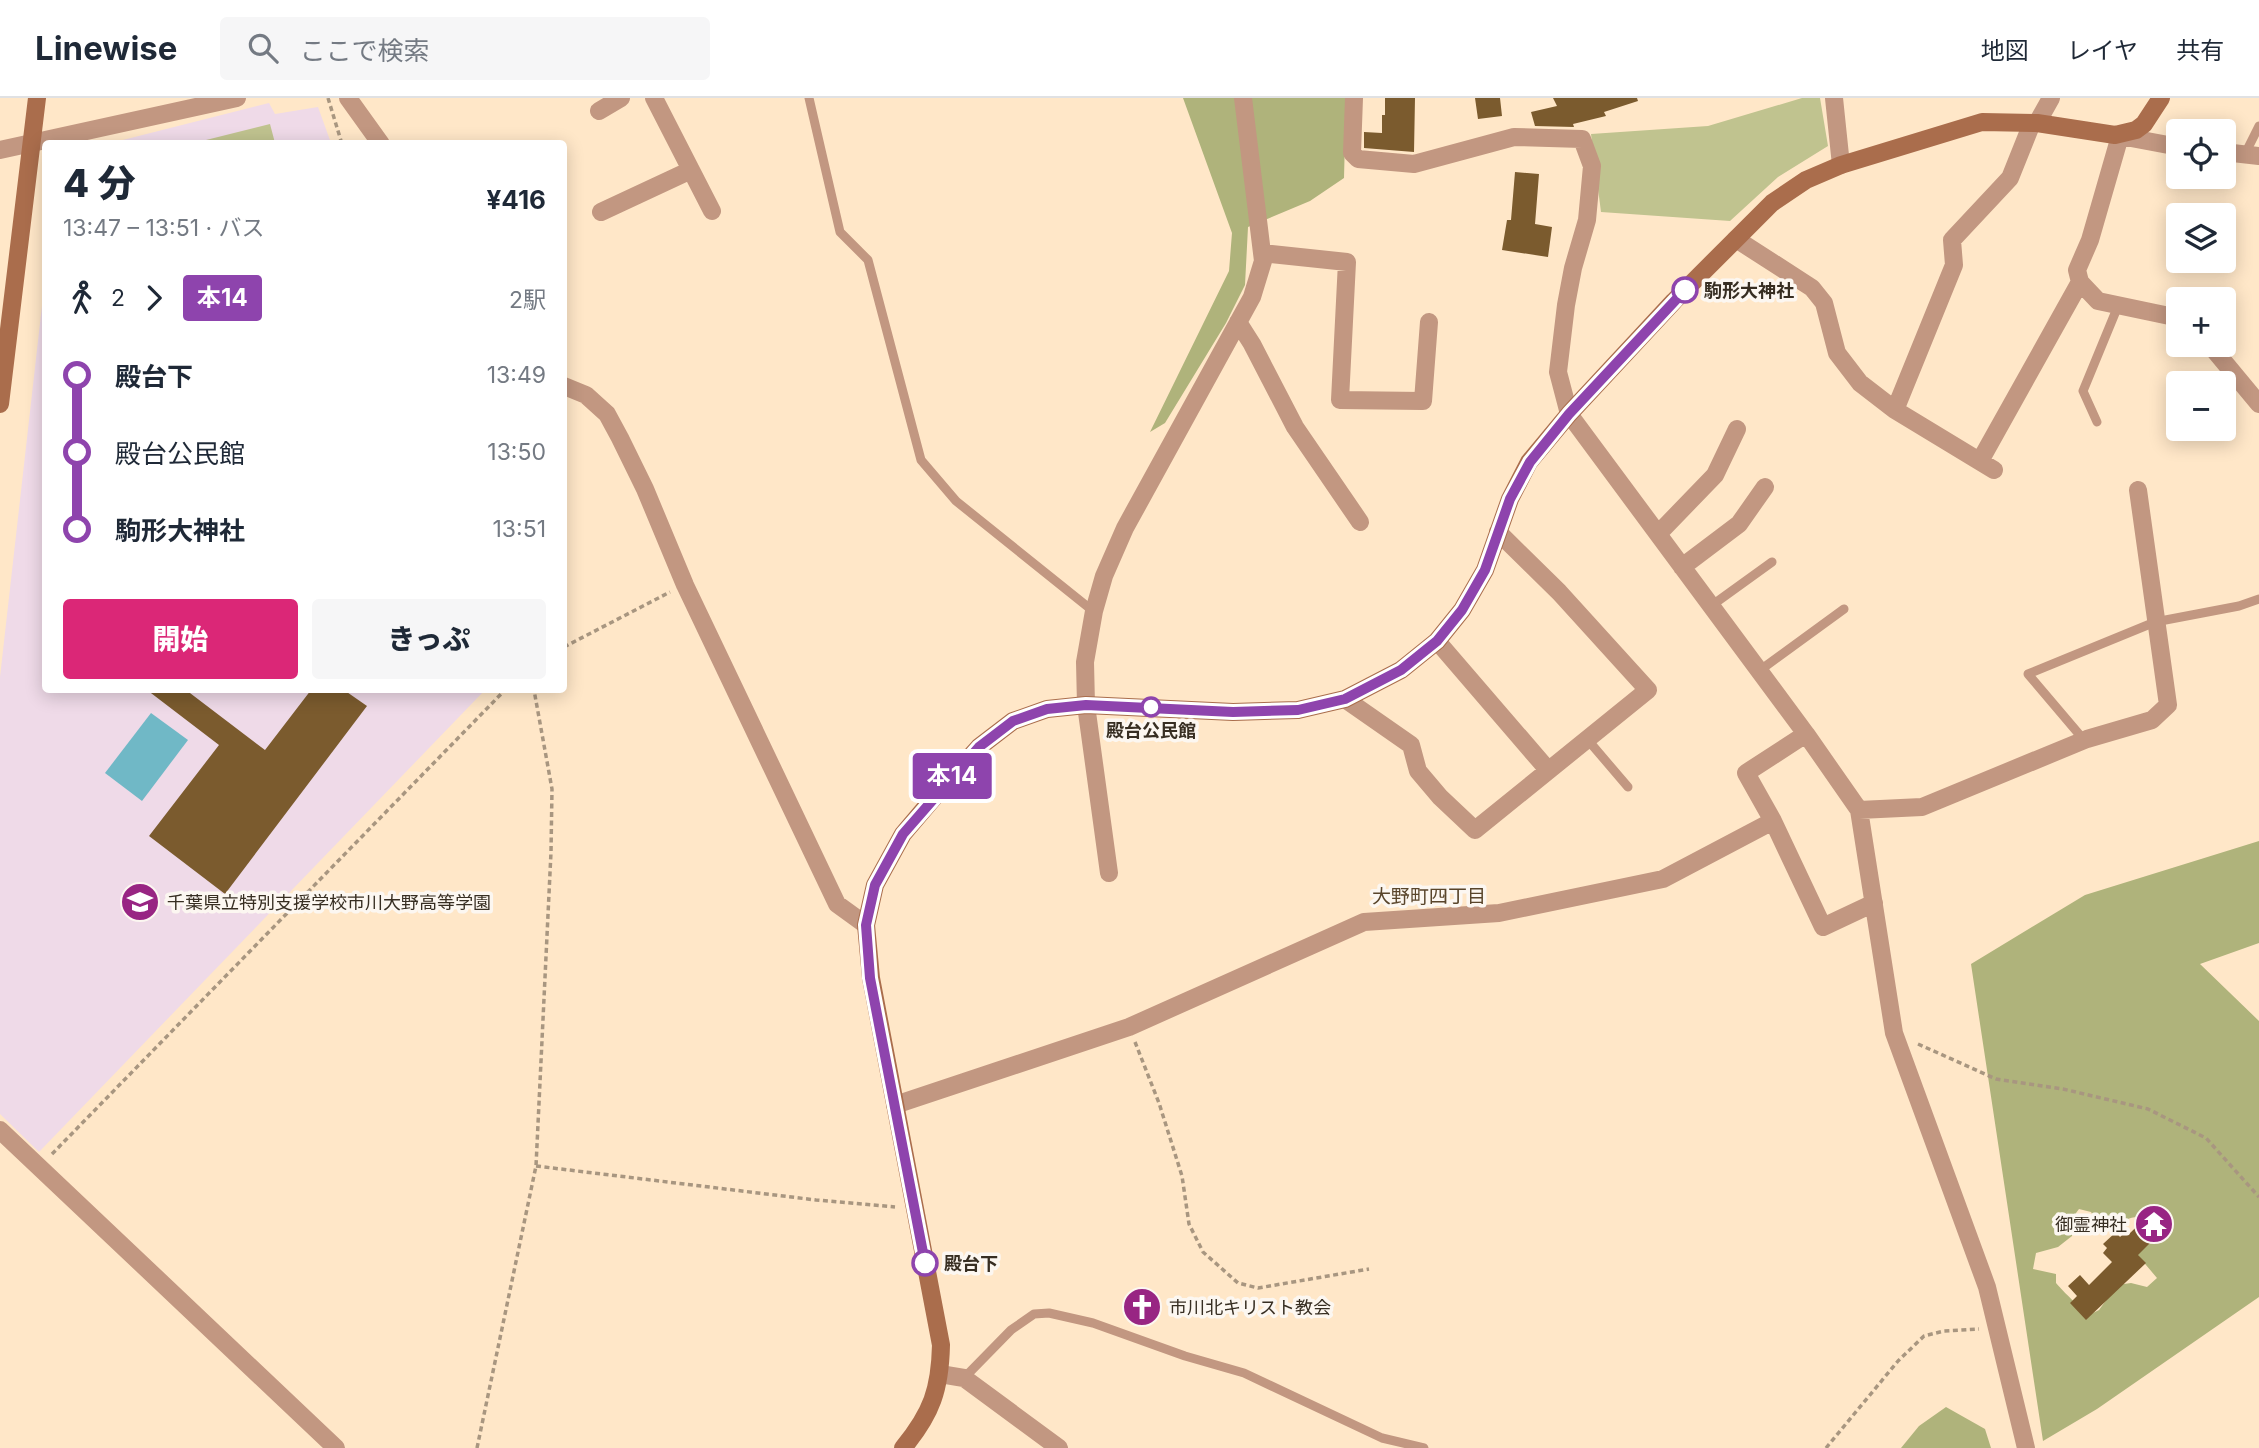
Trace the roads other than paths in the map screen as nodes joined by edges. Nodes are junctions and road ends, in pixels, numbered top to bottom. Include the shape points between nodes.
1 (37, 98) edge
2 (237, 98) edge
3 (348, 98) edge
4 (621, 98) edge
5 (654, 98) edge
6 (809, 98) edge
7 (1243, 98) edge
8 (1354, 98) edge
9 (1834, 98) edge
10 (2051, 98) edge
11 (2161, 98) edge
12 (599, 111) dead end
13 (2034, 123) junction
14 (2259, 126) edge
15 (2117, 135) junction
16 (42, 140) edge
17 (42, 140) edge
18 (378, 140) edge
19 (33, 142) junction
20 (2166, 144) edge
21 (0, 150) edge
22 (2252, 155) edge
23 (1841, 165) junction
24 (691, 170) junction
25 (712, 211) dead end
26 (601, 212) dead end
27 (1736, 239) junction
28 (1262, 253) junction
29 (2080, 282) junction
30 (2118, 306) junction
31 (2166, 315) edge
32 (1238, 322) junction
33 (1429, 322) dead end
34 (2220, 357) edge
35 (567, 387) edge
36 (0, 404) edge
37 (2259, 404) edge
38 (1895, 411) junction
39 (1569, 414) junction
40 (2097, 422) dead end
41 (1737, 429) dead end
42 (1765, 487) dead end
43 (2138, 490) dead end
44 (1360, 522) dead end
45 (1498, 532) junction
46 (1658, 534) junction
47 (1772, 562) dead end
48 (1682, 567) junction
49 (2259, 600) edge
50 (1711, 606) junction
51 (1844, 609) dead end
52 (1094, 611) junction
53 (2155, 622) junction
54 (1437, 641) junction
55 (1759, 671) junction
56 (1345, 699) junction
57 (1086, 705) junction
58 (1806, 734) junction
59 (1587, 739) junction
60 (2084, 740) junction
61 (1548, 771) junction
62 (1628, 787) dead end
63 (1859, 810) junction
64 (1773, 821) junction
65 (1108, 873) dead end
66 (1874, 903) junction
67 (866, 925) junction
68 (895, 1105) junction
69 (0, 1130) edge
70 (940, 1374) junction
71 (964, 1378) junction
72 (336, 1448) edge
73 (903, 1448) edge
74 (1059, 1448) edge
75 (1424, 1448) edge
76 (2026, 1448) edge

1 - 19 street
2 - 16 street
3 - 18 street
4 - 12 street
5 - 24 street
6 - 52 lane via 840,232 868,260 921,460 956,501
7 - 28 street
8 - 39 street via 1352,153 1358,159 1414,164 1514,137 1582,139 1592,166 1587,220 1573,268 1558,372
9 - 23 street
10 - 13 street
11 - 15 street via 2144,124
13 - 15 street
13 - 23 street via 1982,122
13 - 38 street via 2010,178 1952,240 1954,265
14 - 22 lane
15 - 20 street
15 - 29 street via 2090,240 2077,270
17 - 19 street
19 - 21 street
19 - 36 street
23 - 27 street via 1806,180 1772,203
24 - 25 street
24 - 26 street
27 - 38 street via 1812,288 1824,303 1838,353 1860,383
27 - 39 street
28 - 32 street via 1264,261 1252,297
28 - 33 street via 1347,262 1340,400 1423,401
29 - 30 street via 2098,301
29 - 38 street via 1987,466
30 - 31 street
30 - 40 lane via 2083,391
32 - 44 street via 1295,427
32 - 52 street via 1125,528
34 - 37 street
35 - 67 street via 586,395 607,414 837,904
39 - 45 street via 1530,462
39 - 46 street
41 - 46 street via 1714,475
42 - 48 street via 1739,524
43 - 53 street
45 - 54 street via 1485,570
45 - 59 street via 1648,690
46 - 48 street
47 - 50 lane
48 - 50 street
49 - 53 lane
50 - 55 street
51 - 55 lane
52 - 57 street via 1085,663
53 - 60 street via 2168,705 2152,720
53 - 60 lane via 2028,674
54 - 56 street via 1401,670
54 - 61 street
55 - 58 street
56 - 57 street via 1298,710 1233,712
56 - 61 street via 1411,745 1418,771 1475,830
57 - 65 street
57 - 67 street via 1047,709 1013,721 979,747 903,834 875,885
58 - 63 street
58 - 64 street via 1746,773
59 - 61 street
59 - 62 lane
60 - 63 street via 1922,807
63 - 66 street
64 - 66 street via 1823,927
64 - 68 street via 1663,878 1499,913 1364,922 1129,1027
66 - 76 street via 1894,1033 1987,1287
67 - 68 street via 870,978
68 - 70 street via 941,1345
69 - 72 street
70 - 71 street
70 - 73 street via 931,1404
71 - 74 street
71 - 75 lane via 1011,1330 1034,1314 1049,1313 1244,1373 1382,1438

